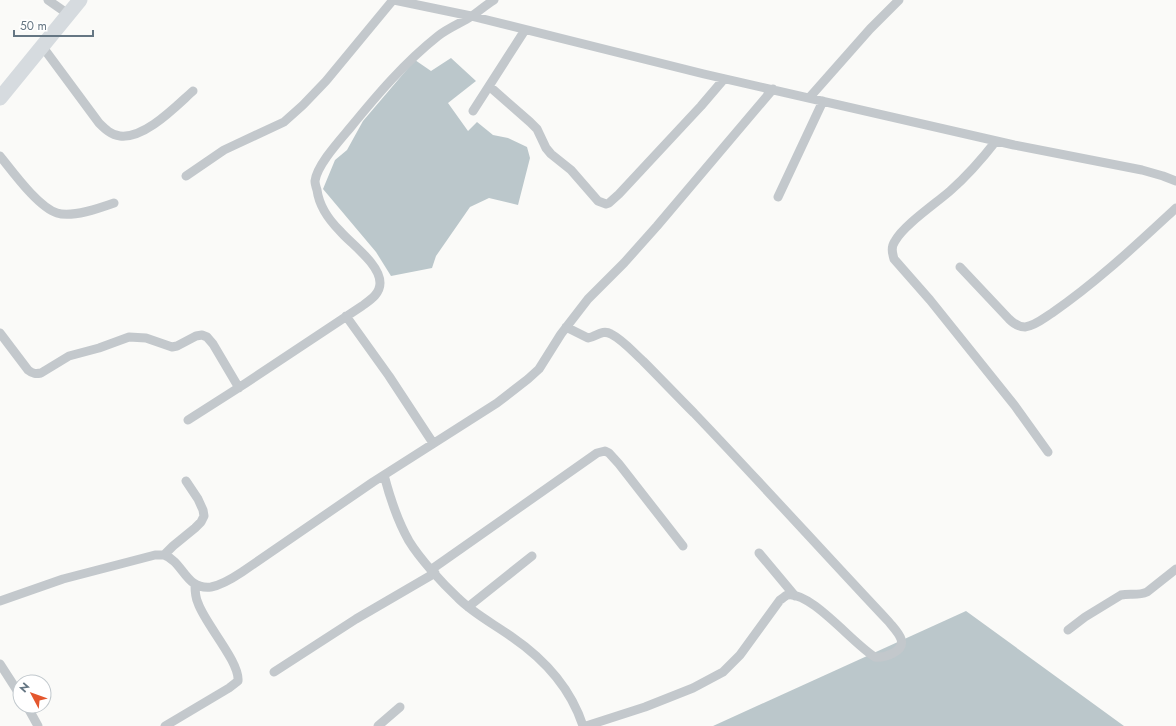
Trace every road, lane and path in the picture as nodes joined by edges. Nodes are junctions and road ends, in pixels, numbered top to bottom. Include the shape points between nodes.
1 (48, 0) edge
2 (80, 0) edge
3 (394, 0) edge
4 (494, 0) edge
5 (899, 0) edge
6 (68, 14) junction
7 (471, 16) junction
8 (526, 30) junction
9 (42, 46) junction
10 (724, 79) junction
11 (489, 86) junction
12 (773, 89) junction
13 (193, 91) dead end
14 (0, 98) edge
15 (809, 98) junction
16 (823, 101) junction
17 (473, 111) dead end
18 (996, 141) junction
19 (0, 156) edge
20 (186, 176) dead end
21 (1176, 181) edge
22 (778, 197) dead end
23 (114, 203) dead end
24 (1176, 208) edge
25 (960, 268) dead end
26 (346, 316) junction
27 (566, 327) junction
28 (0, 333) edge
29 (239, 388) junction
30 (188, 420) dead end
31 (433, 443) junction
32 (1048, 452) dead end
33 (384, 475) junction
34 (186, 481) dead end
35 (683, 546) dead end
36 (760, 553) dead end
37 (164, 555) junction
38 (532, 556) dead end
39 (1176, 569) edge
40 (433, 572) junction
41 (195, 584) junction
42 (795, 596) junction
43 (0, 601) edge
44 (468, 607) junction
45 (1068, 630) dead end
46 (0, 664) edge
47 (274, 672) dead end
48 (12, 683) edge
49 (400, 707) dead end
50 (31, 714) edge
51 (38, 726) edge
52 (165, 726) edge
53 (378, 726) edge
54 (586, 726) edge

1 - 6 street
2 - 6 highway
3 - 7 street
3 - 20 street via 326,81 284,122 224,150
4 - 7 street
5 - 15 street
6 - 9 highway
7 - 8 street
7 - 26 street via 439,35 413,57 394,76 321,165 315,180 324,211 333,224 364,255 379,277 379,291
8 - 10 street
8 - 11 street
9 - 13 street via 99,122 108,132 119,136 130,136 145,130
9 - 14 highway
10 - 11 street via 619,194 606,204 598,201 572,170 551,154 530,122
10 - 12 street
11 - 17 street
12 - 15 street
12 - 27 street via 657,226 588,299
15 - 16 street
16 - 18 street
16 - 22 street
18 - 21 street via 1142,170
18 - 32 street via 950,191 902,232 892,250 894,259 1015,406
19 - 23 street via 46,207 58,214 81,213
24 - 25 street via 1084,290 1033,325 1024,327 1009,320
26 - 29 street
26 - 31 street
27 - 31 street via 539,369 528,379 497,403
27 - 42 street via 588,338 607,332 635,354 722,442 889,622 900,638 899,648 887,656 875,657 819,608
28 - 29 street via 28,370 36,374 42,373 68,356 129,337 146,338 172,347 202,335 213,344
29 - 30 street
31 - 33 street
33 - 40 street via 391,502 409,541
33 - 41 street via 224,583 212,587
34 - 37 street via 198,499 204,516 195,528
35 - 40 street via 619,464 605,451 596,453
36 - 42 street
37 - 41 street
37 - 43 street via 154,555 63,579
38 - 44 street
39 - 45 street via 1147,592 1121,595
40 - 44 street
40 - 47 street via 356,618
41 - 52 street via 197,603 231,660 239,676 238,681
42 - 54 street via 787,595 780,600 740,655 723,672 693,688 621,716
44 - 54 street via 518,642 554,673
46 - 48 street
49 - 53 street
50 - 51 street

